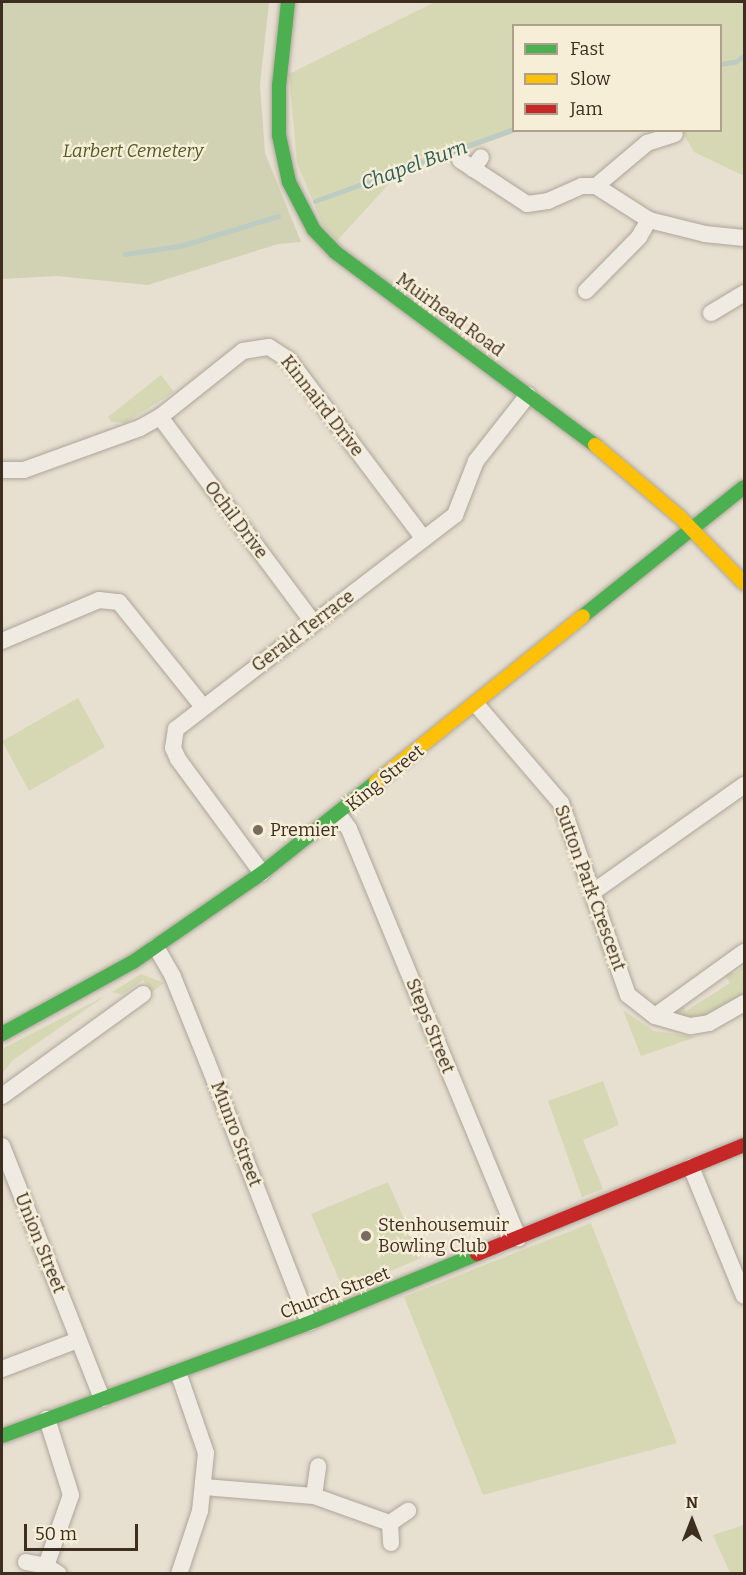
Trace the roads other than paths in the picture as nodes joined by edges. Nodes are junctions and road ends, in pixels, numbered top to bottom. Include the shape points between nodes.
1 (288, 2) edge
2 (675, 134) dead end
3 (471, 162) dead end
4 (596, 186) junction
5 (649, 220) junction
6 (744, 238) edge
7 (595, 286) dead end
8 (744, 293) edge
9 (711, 313) dead end
10 (528, 395) junction
11 (160, 417) junction
12 (2, 470) edge
13 (744, 487) edge
14 (690, 527) junction
15 (424, 539) junction
16 (744, 583) edge
17 (313, 622) junction
18 (2, 641) edge
19 (476, 704) junction
20 (203, 707) junction
21 (744, 785) edge
22 (339, 815) junction
23 (262, 873) junction
24 (593, 892) junction
25 (156, 947) junction
26 (744, 952) edge
27 (142, 994) dead end
28 (744, 1003) edge
29 (655, 1016) junction
30 (2, 1034) edge
31 (2, 1096) edge
32 (2, 1146) edge
33 (744, 1146) edge
34 (691, 1167) junction
35 (518, 1238) junction
36 (744, 1294) edge
37 (309, 1323) junction
38 (78, 1340) junction
39 (2, 1369) edge
40 (178, 1372) junction
41 (102, 1399) junction
42 (46, 1419) junction
43 (2, 1436) edge
44 (318, 1466) dead end
45 (204, 1487) junction
46 (314, 1496) junction
47 (408, 1511) dead end
48 (390, 1522) junction
49 (391, 1543) dead end
50 (26, 1562) dead end
51 (53, 1570) edge
52 (178, 1574) edge

1 - 10 street, Muirhead Road via 279,86 279,135 289,182 314,230 335,252
2 - 4 street via 647,143
3 - 4 street via 527,204 548,201 582,186
4 - 5 street
5 - 6 street via 705,234
5 - 7 street via 639,237
8 - 9 street
10 - 14 street, Muirhead Road via 590,441
10 - 15 street, Gerald Terrace via 476,461 460,510
11 - 12 street, Kinnaird Drive via 24,470
11 - 15 street, Kinnaird Drive via 243,351 255,346 280,352
11 - 17 street, Ochil Drive
13 - 14 street, King Street
14 - 16 street, Muirhead Road
14 - 19 street, King Street
15 - 17 street, Gerald Terrace
17 - 20 street, Gerald Terrace
18 - 20 street via 99,600 119,602
19 - 22 street, King Street
19 - 24 street, Sutton Park Crescent via 561,803
20 - 23 street, Gerald Terrace via 176,729 173,748
21 - 24 street
22 - 23 street, King Street
22 - 35 street, Steps Street via 354,840
23 - 25 street, King Street
24 - 29 street, Sutton Park Crescent via 628,995
25 - 30 street, King Street
25 - 37 street, Munro Street via 190,1019
26 - 29 street
27 - 31 street
28 - 29 street, Sutton Park Crescent via 709,1023 691,1026
32 - 38 street, Union Street
33 - 34 street, Church Street
34 - 35 street, Church Street
34 - 36 street
35 - 37 street, Church Street
37 - 40 street, Church Street
38 - 39 street
38 - 41 street, Union Street
40 - 41 street, Church Street
40 - 45 street via 206,1453
41 - 42 street, Church Street
42 - 43 street, Church Street
42 - 51 street via 71,1495
44 - 46 street
45 - 46 street
45 - 52 street
46 - 48 street
47 - 48 street
48 - 49 street
50 - 51 street

